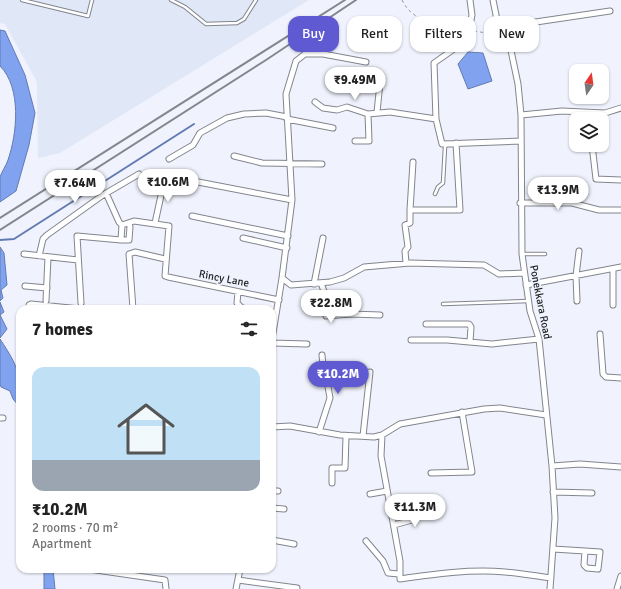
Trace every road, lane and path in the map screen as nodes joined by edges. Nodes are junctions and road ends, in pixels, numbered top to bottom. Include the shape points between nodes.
1 (22, 0) edge
2 (92, 0) edge
3 (171, 0) edge
4 (256, 0) edge
5 (402, 0) edge
6 (470, 0) edge
7 (493, 0) edge
8 (610, 11) dead end
9 (414, 16) edge
10 (472, 16) edge
11 (496, 16) edge
12 (539, 22) edge
13 (450, 52) edge
14 (511, 52) edge
15 (366, 62) dead end
16 (380, 83) dead end
17 (315, 102) dead end
18 (621, 108) edge
19 (377, 112) junction
20 (569, 112) edge
21 (608, 112) edge
22 (368, 114) junction
23 (521, 115) junction
24 (287, 118) junction
25 (436, 118) junction
26 (333, 128) dead end
27 (355, 141) dead end
28 (521, 141) junction
29 (456, 143) junction
30 (444, 144) junction
31 (593, 152) edge
32 (234, 156) dead end
33 (169, 159) dead end
34 (413, 162) dead end
35 (290, 164) junction
36 (322, 164) dead end
37 (139, 174) dead end
38 (621, 180) edge
39 (574, 192) dead end
40 (106, 193) junction
41 (435, 194) dead end
42 (292, 200) junction
43 (520, 203) junction
44 (572, 203) junction
45 (410, 210) junction
46 (621, 210) edge
47 (192, 216) dead end
48 (129, 223) junction
49 (155, 224) junction
50 (122, 225) junction
51 (288, 236) junction
52 (243, 238) dead end
53 (323, 238) dead end
54 (121, 240) junction
55 (287, 248) junction
56 (579, 251) dead end
57 (24, 254) dead end
58 (522, 254) junction
59 (545, 254) dead end
60 (39, 256) junction
61 (48, 257) junction
62 (165, 259) junction
63 (78, 260) junction
64 (406, 263) junction
65 (621, 267) edge
66 (613, 269) junction
67 (524, 273) junction
68 (576, 276) junction
69 (282, 278) junction
70 (321, 283) junction
71 (314, 284) junction
72 (526, 285) junction
73 (24, 286) dead end
74 (47, 288) junction
75 (238, 292) junction
76 (279, 300) junction
77 (46, 301) dead end
78 (529, 301) junction
79 (577, 301) dead end
80 (81, 303) dead end
81 (443, 304) dead end
82 (29, 305) edge
83 (41, 305) edge
84 (133, 305) edge
85 (240, 305) edge
86 (613, 305) dead end
87 (276, 309) edge
88 (380, 315) dead end
89 (426, 324) dead end
90 (600, 334) dead end
91 (539, 339) junction
92 (411, 340) dead end
93 (470, 342) junction
94 (276, 343) edge
95 (306, 344) dead end
96 (322, 355) dead end
97 (370, 372) dead end
98 (621, 378) edge
99 (462, 412) junction
100 (546, 415) junction
101 (276, 427) edge
102 (319, 432) junction
103 (382, 435) junction
104 (346, 436) junction
105 (363, 436) junction
106 (552, 466) junction
107 (621, 467) edge
108 (431, 473) dead end
109 (332, 484) dead end
110 (387, 491) junction
111 (553, 492) junction
112 (592, 493) dead end
113 (370, 494) dead end
114 (276, 508) edge
115 (424, 508) dead end
116 (284, 509) dead end
117 (394, 525) junction
118 (276, 541) edge
119 (366, 541) dead end
120 (294, 544) dead end
121 (553, 549) junction
122 (585, 551) dead end
123 (117, 573) edge
124 (239, 573) edge
125 (399, 574) junction
126 (621, 576) edge
127 (551, 578) junction
128 (238, 580) junction
129 (297, 588) edge
130 (166, 589) edge
131 (236, 589) edge
132 (550, 589) edge
133 (617, 589) edge

1 - 2 lane via 88,16
3 - 4 lane via 185,7 206,24 237,22 244,19
5 - 9 path
6 - 10 street
7 - 11 street, Ponekkara Road
8 - 12 street
13 - 25 street via 434,63
14 - 23 street, Ponekkara Road
15 - 24 street via 323,54 305,54 296,61 286,94
16 - 19 street
17 - 22 street via 323,108 337,110 347,107
18 - 21 street
19 - 22 street
19 - 25 street
20 - 23 street
22 - 27 street via 369,141
23 - 28 street, Ponekkara Road
24 - 26 street
24 - 33 street via 266,113 227,118 200,134 193,145
24 - 35 street
25 - 30 street
28 - 29 street
28 - 43 street, Ponekkara Road
29 - 30 street
29 - 45 street via 460,210
30 - 41 lane via 443,183
31 - 38 street via 596,179
32 - 35 street via 262,163
34 - 45 street
35 - 36 street
35 - 42 street
37 - 40 street
39 - 44 street
40 - 50 street
40 - 60 street via 47,235 43,239
42 - 49 street via 167,176
42 - 51 street
43 - 44 street
43 - 58 street, Ponekkara Road
44 - 46 street via 599,210
45 - 64 street via 410,224 405,225 408,247 405,251
47 - 51 street
48 - 49 street
48 - 50 street
48 - 54 street via 129,240
49 - 62 street via 169,226
50 - 54 street
51 - 55 street
52 - 55 street
53 - 71 street
54 - 63 street via 77,236
55 - 69 street
56 - 68 street
57 - 60 street
58 - 59 lane
58 - 67 street, Ponekkara Road
60 - 61 street
61 - 63 street
61 - 74 street
62 - 75 street, Rincy Lane via 165,276
62 - 84 street via 135,252 129,254
63 - 80 street
64 - 67 street via 484,265 498,274
64 - 70 street via 364,267 344,278
65 - 66 street
66 - 68 street
66 - 86 street
67 - 72 street, Ponekkara Road
68 - 72 street
68 - 79 street
69 - 71 street via 290,285
69 - 76 street
70 - 71 street
70 - 88 street via 325,294 326,316
72 - 78 street, Ponekkara Road
73 - 74 street
74 - 77 street
75 - 76 street, Rincy Lane
75 - 85 street via 237,302
76 - 87 street
78 - 81 lane
78 - 91 street, Ponekkara Road
82 - 83 street
89 - 93 street via 469,324
90 - 98 street via 603,374 606,377
91 - 93 street via 492,344
91 - 100 street, Ponekkara Road
92 - 93 street
94 - 95 street
96 - 102 street via 330,398
97 - 105 street
99 - 100 street via 500,408
99 - 103 street via 400,424
99 - 108 street via 472,472
100 - 106 street, Ponekkara Road
101 - 102 street via 290,426
102 - 104 street
103 - 105 street
103 - 110 street via 381,456
104 - 105 street
104 - 109 street via 344,468 332,468
106 - 107 street via 580,464
106 - 111 street, Ponekkara Road
110 - 113 street
110 - 117 street
111 - 112 street
111 - 121 street, Ponekkara Road
114 - 116 street
115 - 117 street via 412,520
117 - 125 street via 400,561
118 - 120 street
119 - 125 street via 383,561 388,573
121 - 122 street
121 - 127 street, Ponekkara Road
123 - 130 street via 165,580
124 - 128 street
125 - 127 street via 400,579 486,572
126 - 133 street
127 - 132 street, Ponekkara Road
128 - 129 street
128 - 131 street

